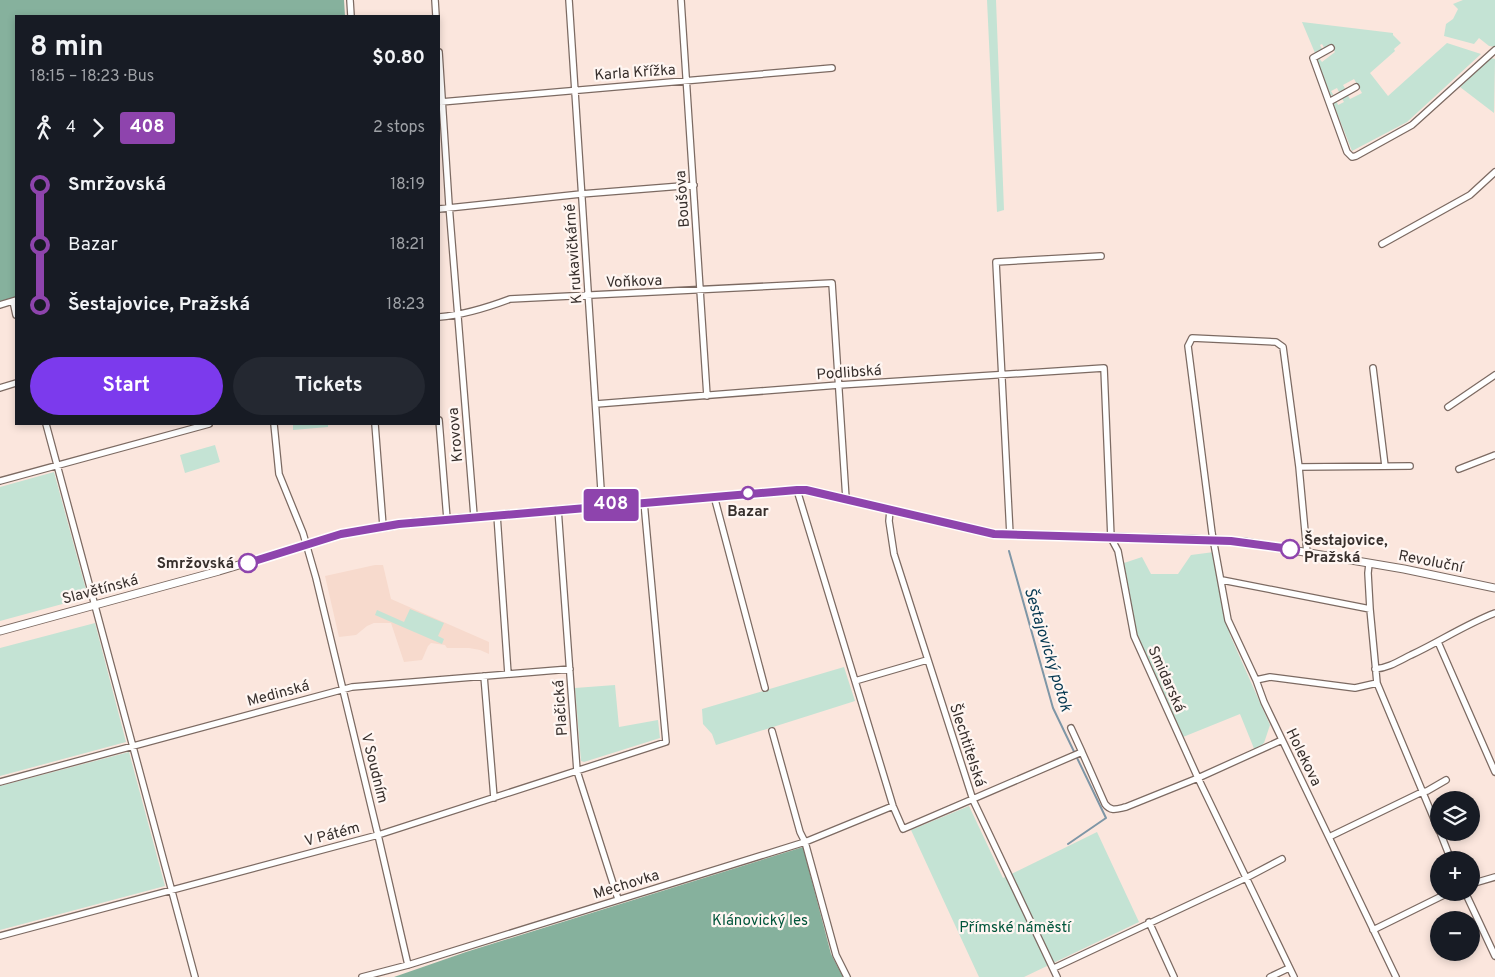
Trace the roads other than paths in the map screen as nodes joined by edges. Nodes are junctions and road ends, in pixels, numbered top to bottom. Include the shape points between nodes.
1 (350, 0) edge
2 (435, 0) edge
3 (569, 0) edge
4 (680, 0) edge
5 (351, 15) edge
6 (436, 15) edge
7 (1330, 48) dead end
8 (1495, 50) edge
9 (832, 68) dead end
10 (440, 77) edge
11 (687, 81) junction
12 (1356, 87) dead end
13 (574, 89) junction
14 (441, 102) edge
15 (1329, 102) junction
16 (1495, 172) edge
17 (694, 184) junction
18 (581, 194) junction
19 (450, 208) junction
20 (440, 209) edge
21 (1382, 244) dead end
22 (1101, 256) dead end
23 (701, 290) junction
24 (588, 295) junction
25 (14, 301) edge
26 (0, 305) edge
27 (458, 315) junction
28 (440, 317) edge
29 (1104, 368) joint
30 (1373, 368) dead end
31 (1000, 374) junction
32 (1495, 375) edge
33 (15, 383) edge
34 (839, 385) junction
35 (0, 388) edge
36 (707, 396) junction
37 (596, 404) junction
38 (1448, 407) dead end
39 (46, 425) edge
40 (205, 425) edge
41 (274, 425) edge
42 (375, 425) edge
43 (439, 425) edge
44 (1495, 455) edge
45 (57, 465) junction
46 (1385, 466) junction
47 (1410, 466) dead end
48 (1299, 467) junction
49 (1459, 469) dead end
50 (0, 481) edge
51 (797, 490) junction
52 (714, 496) junction
53 (846, 499) junction
54 (644, 502) junction
55 (602, 506) junction
56 (558, 509) junction
57 (890, 510) junction
58 (497, 514) junction
59 (474, 516) junction
60 (447, 519) junction
61 (383, 526) junction
62 (1010, 535) junction
63 (1111, 538) junction
64 (1214, 540) junction
65 (307, 545) junction
66 (1307, 552) junction
67 (1369, 564) junction
68 (1222, 580) junction
69 (1495, 588) edge
70 (94, 605) junction
71 (1370, 609) junction
72 (1495, 613) edge
73 (0, 631) edge
74 (1438, 642) junction
75 (927, 660) junction
76 (570, 669) junction
77 (1375, 669) junction
78 (508, 674) junction
79 (484, 676) junction
80 (1256, 680) junction
81 (855, 681) junction
82 (1377, 683) junction
83 (765, 688) dead end
84 (343, 689) junction
85 (1071, 728) dead end
86 (772, 731) dead end
87 (1282, 740) junction
88 (133, 746) junction
89 (1080, 753) junction
90 (577, 771) junction
91 (1495, 772) edge
92 (1198, 778) junction
93 (1446, 780) dead end
94 (0, 782) edge
95 (1422, 792) junction
96 (494, 798) junction
97 (973, 800) junction
98 (893, 806) junction
99 (1430, 811) edge
100 (378, 835) junction
101 (1329, 836) junction
102 (805, 842) junction
103 (1282, 859) dead end
104 (1495, 877) edge
105 (1246, 878) junction
106 (1480, 881) edge
107 (171, 890) junction
108 (618, 899) junction
109 (1432, 901) edge
110 (1469, 901) edge
111 (1149, 922) junction
112 (1374, 930) junction
113 (0, 936) edge
114 (1495, 956) edge
115 (408, 965) junction
116 (1054, 968) junction
117 (1289, 968) junction
118 (195, 977) edge
119 (362, 977) edge
120 (847, 977) edge
121 (1058, 977) edge
122 (1174, 977) edge
123 (1270, 977) edge
124 (1294, 977) edge
125 (1396, 977) edge

1 - 5 street
2 - 6 street
3 - 13 street, K rukavičkárně
4 - 11 street, Boušova
7 - 15 street via 1312,58
8 - 15 street via 1412,125 1356,156 1352,157 1347,152
9 - 11 street, Karla Křížka
10 - 14 street, Krovova
11 - 13 street, Karla Křížka
11 - 17 street, Boušova
12 - 15 street
13 - 14 street, Karla Křížka
13 - 18 street, K rukavičkárně
14 - 19 street, Krovova
16 - 21 street via 1470,194
17 - 18 street
17 - 23 street, Boušova
18 - 19 street
18 - 24 street, K rukavičkárně
19 - 20 street
19 - 27 street, Krovova
22 - 31 street via 996,262
23 - 24 street, Voňkova
23 - 34 street, Voňkova via 832,283
23 - 36 street, Boušova
24 - 27 street, Voňkova via 510,299
24 - 37 street, K rukavičkárně
25 - 26 street
27 - 28 street, Voňkova
27 - 59 street, Krovova
29 - 31 street, Podlibská
29 - 63 street, Smidarská
30 - 46 street
31 - 34 street, Podlibská
31 - 62 street
32 - 38 street
33 - 35 street
34 - 36 street, Podlibská
34 - 53 street
36 - 37 street, Podlibská
37 - 55 street, K rukavičkárně
39 - 45 street
40 - 45 street
41 - 65 street via 279,474
42 - 61 street
43 - 60 street
44 - 49 street
45 - 50 street
45 - 70 street
46 - 47 street
46 - 48 street
48 - 64 street, Holekova via 1283,347 1276,342 1192,338 1188,346
48 - 66 street
51 - 52 street, Slavětínská
51 - 53 street, Slavětínská
51 - 81 street
52 - 54 street, Slavětínská
52 - 83 street
53 - 57 street, Slavětínská
54 - 55 street, Slavětínská
54 - 90 street, V Pátém via 666,742
55 - 56 street, Slavětínská
56 - 58 street, Slavětínská
56 - 76 street, Plačická
57 - 62 street, Slavětínská
57 - 75 street, Šlechtitelská via 894,554
58 - 59 street, Slavětínská
58 - 78 street
59 - 60 street, Slavětínská
60 - 61 street, Slavětínská
61 - 65 street, Slavětínská
62 - 63 street, Slavětínská
63 - 64 street, Slavětínská
63 - 92 street, Smidarská via 1118,551 1134,636
64 - 66 street, Revoluční
64 - 68 street, Holekova
65 - 70 street, Slavětínská
65 - 84 street, V Soudním
66 - 67 street, Revoluční
67 - 69 street, Revoluční
67 - 71 street
68 - 71 street
68 - 80 street, Holekova via 1228,620
70 - 73 street, Slavětínská
70 - 88 street
71 - 77 street
72 - 74 street
74 - 77 street via 1389,666
74 - 91 street
75 - 81 street
75 - 97 street, Šlechtitelská
76 - 78 street, Medinská
76 - 90 street, Plačická
77 - 82 street
78 - 79 street, Medinská
79 - 84 street, Medinská
79 - 96 street
80 - 82 street via 1270,678 1355,688
80 - 87 street, Holekova
81 - 98 street
82 - 95 street
84 - 88 street, Medinská
84 - 100 street, V Soudním
85 - 89 street
86 - 102 street
87 - 92 street
87 - 101 street, Holekova
88 - 94 street, Medinská
88 - 107 street
89 - 92 street via 1106,806 1114,810
89 - 97 street
90 - 96 street, V Pátém
90 - 108 street, Plačická
92 - 105 street, Smidarská
93 - 95 street
95 - 99 street
95 - 101 street
96 - 100 street, V Pátém
97 - 98 street via 903,828
97 - 116 street, Šlechtitelská
98 - 102 street, Mechovka
100 - 107 street, V Pátém
100 - 115 street, V Soudním
101 - 112 street, Holekova
102 - 108 street, Mechovka
102 - 120 street via 836,955
103 - 105 street
104 - 106 street
105 - 111 street
105 - 117 street, Smidarská
107 - 113 street, V Pátém
107 - 118 street
108 - 115 street, Mechovka
109 - 112 street
110 - 114 street
111 - 116 street
111 - 122 street
112 - 125 street, Holekova
115 - 119 street, Mechovka
116 - 121 street, Šlechtitelská
117 - 123 street
117 - 124 street, Smidarská

